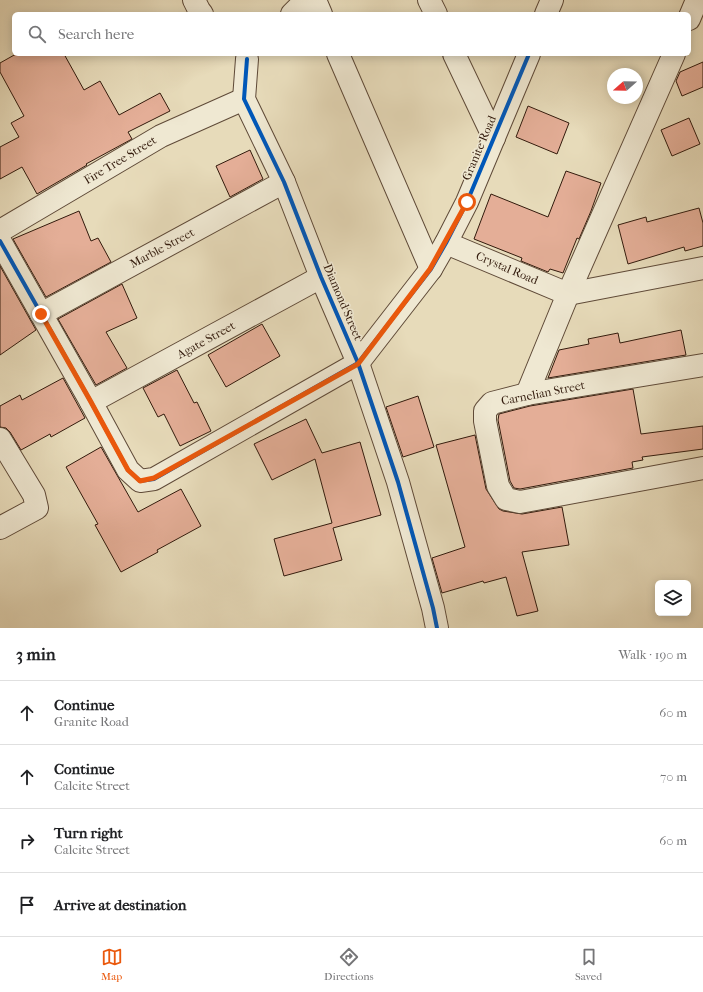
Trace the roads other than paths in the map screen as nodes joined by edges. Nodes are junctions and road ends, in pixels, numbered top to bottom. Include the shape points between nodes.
1 (194, 0) edge
2 (306, 0) edge
3 (315, 0) edge
4 (429, 0) edge
5 (552, 0) edge
6 (699, 0) edge
7 (703, 8) edge
8 (200, 12) edge
9 (294, 12) edge
10 (320, 12) edge
11 (435, 12) edge
12 (547, 12) edge
13 (691, 15) edge
14 (247, 56) edge
15 (339, 56) edge
16 (455, 56) edge
17 (528, 56) edge
18 (673, 56) edge
19 (244, 99) junction
20 (494, 138) junction
21 (284, 182) junction
22 (0, 231) edge
23 (0, 241) edge
24 (446, 243) junction
25 (703, 268) edge
26 (430, 269) junction
27 (321, 277) junction
28 (568, 294) junction
29 (41, 314) junction
30 (358, 364) junction
31 (703, 365) edge
32 (527, 394) junction
33 (91, 402) junction
34 (0, 440) edge
35 (703, 468) edge
36 (0, 528) edge
37 (437, 628) edge

1 - 8 street
2 - 9 street
3 - 10 street
4 - 11 street
5 - 12 street
6 - 7 street
6 - 13 street
14 - 19 street
15 - 26 street
16 - 20 street
17 - 20 street, Granite Road
18 - 28 street
19 - 21 street, Diamond Street
19 - 22 street, Fire Tree Street via 161,136
20 - 24 street, Granite Road via 467,202
21 - 27 street, Diamond Street
21 - 29 street, Marble Street
23 - 29 street
24 - 26 street, Granite Road
24 - 28 street, Crystal Road
25 - 28 street
26 - 30 street, Granite Road
27 - 30 street, Diamond Street
27 - 33 street, Agate Street
28 - 32 street
29 - 33 street
30 - 33 street via 154,478 140,481 128,470
30 - 37 street, Diamond Street via 398,482
31 - 32 street, Carnelian Street
32 - 35 street, Carnelian Street via 492,404 485,411 498,486 506,499 520,502
34 - 36 street via 34,495 37,508

